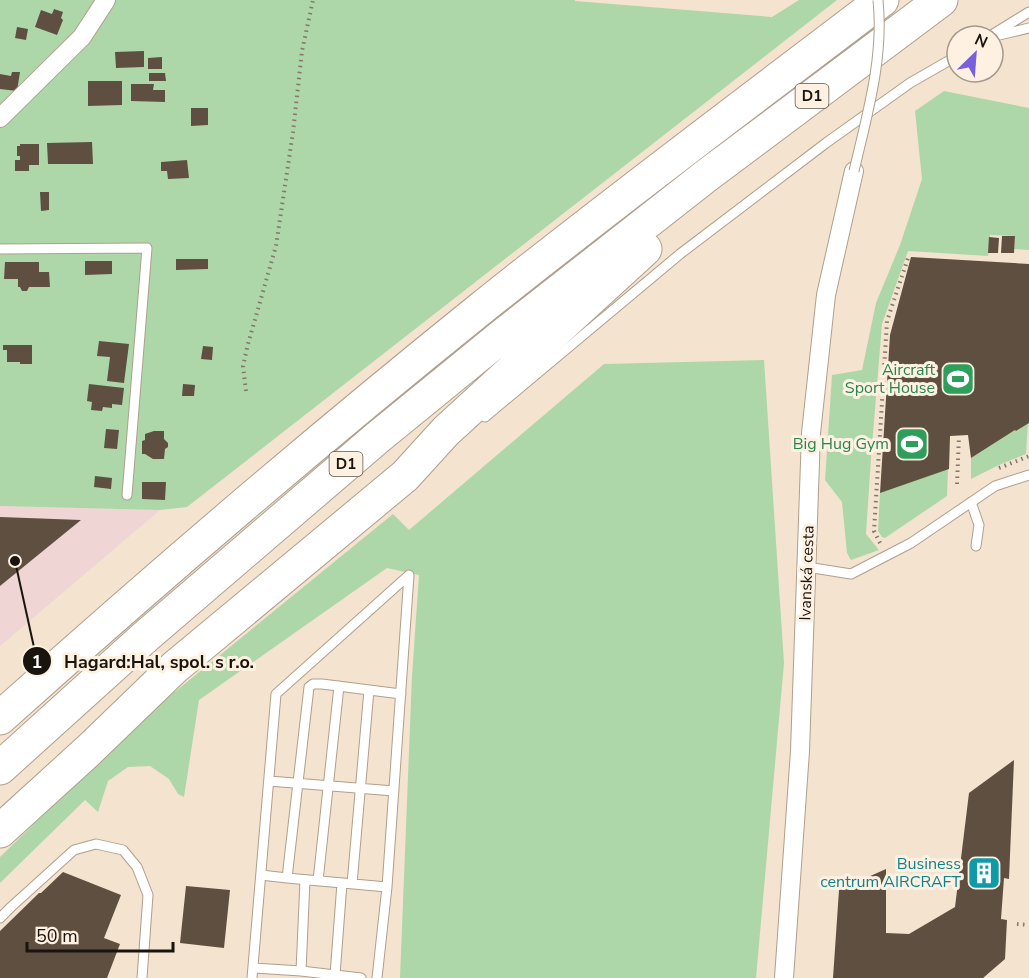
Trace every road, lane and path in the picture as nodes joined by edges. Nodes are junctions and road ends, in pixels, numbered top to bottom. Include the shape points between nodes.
1 (106, 0) edge
2 (313, 0) edge
3 (880, 0) edge
4 (941, 0) edge
5 (1029, 12) edge
6 (1005, 28) edge
7 (1029, 28) edge
8 (1005, 33) edge
9 (945, 63) edge
10 (0, 118) edge
11 (855, 171) joint
12 (706, 176) junction
13 (0, 249) edge
14 (908, 258) dead end
15 (246, 391) dead end
16 (481, 420) dead end
17 (959, 436) dead end
18 (444, 450) dead end
19 (1029, 475) edge
20 (405, 476) junction
21 (957, 484) dead end
22 (127, 495) dead end
23 (971, 502) junction
24 (888, 539) dead end
25 (976, 546) dead end
26 (807, 567) junction
27 (339, 686) junction
28 (369, 690) junction
29 (401, 694) junction
30 (0, 718) edge
31 (0, 768) edge
32 (269, 781) junction
33 (298, 784) junction
34 (328, 786) junction
35 (362, 789) junction
36 (394, 791) junction
37 (0, 831) edge
38 (261, 875) junction
39 (287, 878) junction
40 (305, 880) junction
41 (318, 881) junction
42 (347, 883) junction
43 (387, 887) junction
44 (0, 918) edge
45 (1017, 924) dead end
46 (1029, 925) edge
47 (253, 968) junction
48 (301, 971) junction
49 (335, 975) junction
50 (142, 978) edge
51 (252, 978) edge
52 (361, 978) edge
53 (377, 978) edge
54 (784, 978) edge

1 - 10 street via 82,37
2 - 15 path via 302,51 276,246 243,366
3 - 11 lane, bridge via 872,97
3 - 30 highway, D1 via 479,310 158,578
4 - 12 highway, D1
5 - 6 lane
7 - 8 lane
9 - 16 lane via 835,136 680,254
11 - 26 street, Ivanská cesta via 826,295 811,433
12 - 20 highway via 649,246 446,431
12 - 31 highway, D1 via 377,438 144,637
13 - 22 lane via 147,248
14 - 24 path via 887,321 883,371 874,531 881,544
17 - 21 path
18 - 20 lane
19 - 23 lane via 995,486
20 - 37 highway via 175,667
23 - 25 lane via 979,525
23 - 26 lane via 911,543 851,574
26 - 54 street, Ivanská cesta via 801,751
27 - 28 lane
27 - 33 lane via 309,687
27 - 34 lane
28 - 29 lane
28 - 35 lane
29 - 32 lane via 409,575 276,694
29 - 36 lane
32 - 33 lane
32 - 38 lane
33 - 34 lane
33 - 39 lane
34 - 35 lane
34 - 41 lane
35 - 36 lane
35 - 42 lane
36 - 43 lane
38 - 39 lane
38 - 47 lane
39 - 40 lane
40 - 41 lane
40 - 48 lane
41 - 42 lane
42 - 43 lane
42 - 49 lane
43 - 53 lane
44 - 50 lane via 74,850 96,844 123,850 137,867 148,895
45 - 46 path
47 - 48 lane
47 - 51 lane
48 - 49 lane
49 - 52 lane

